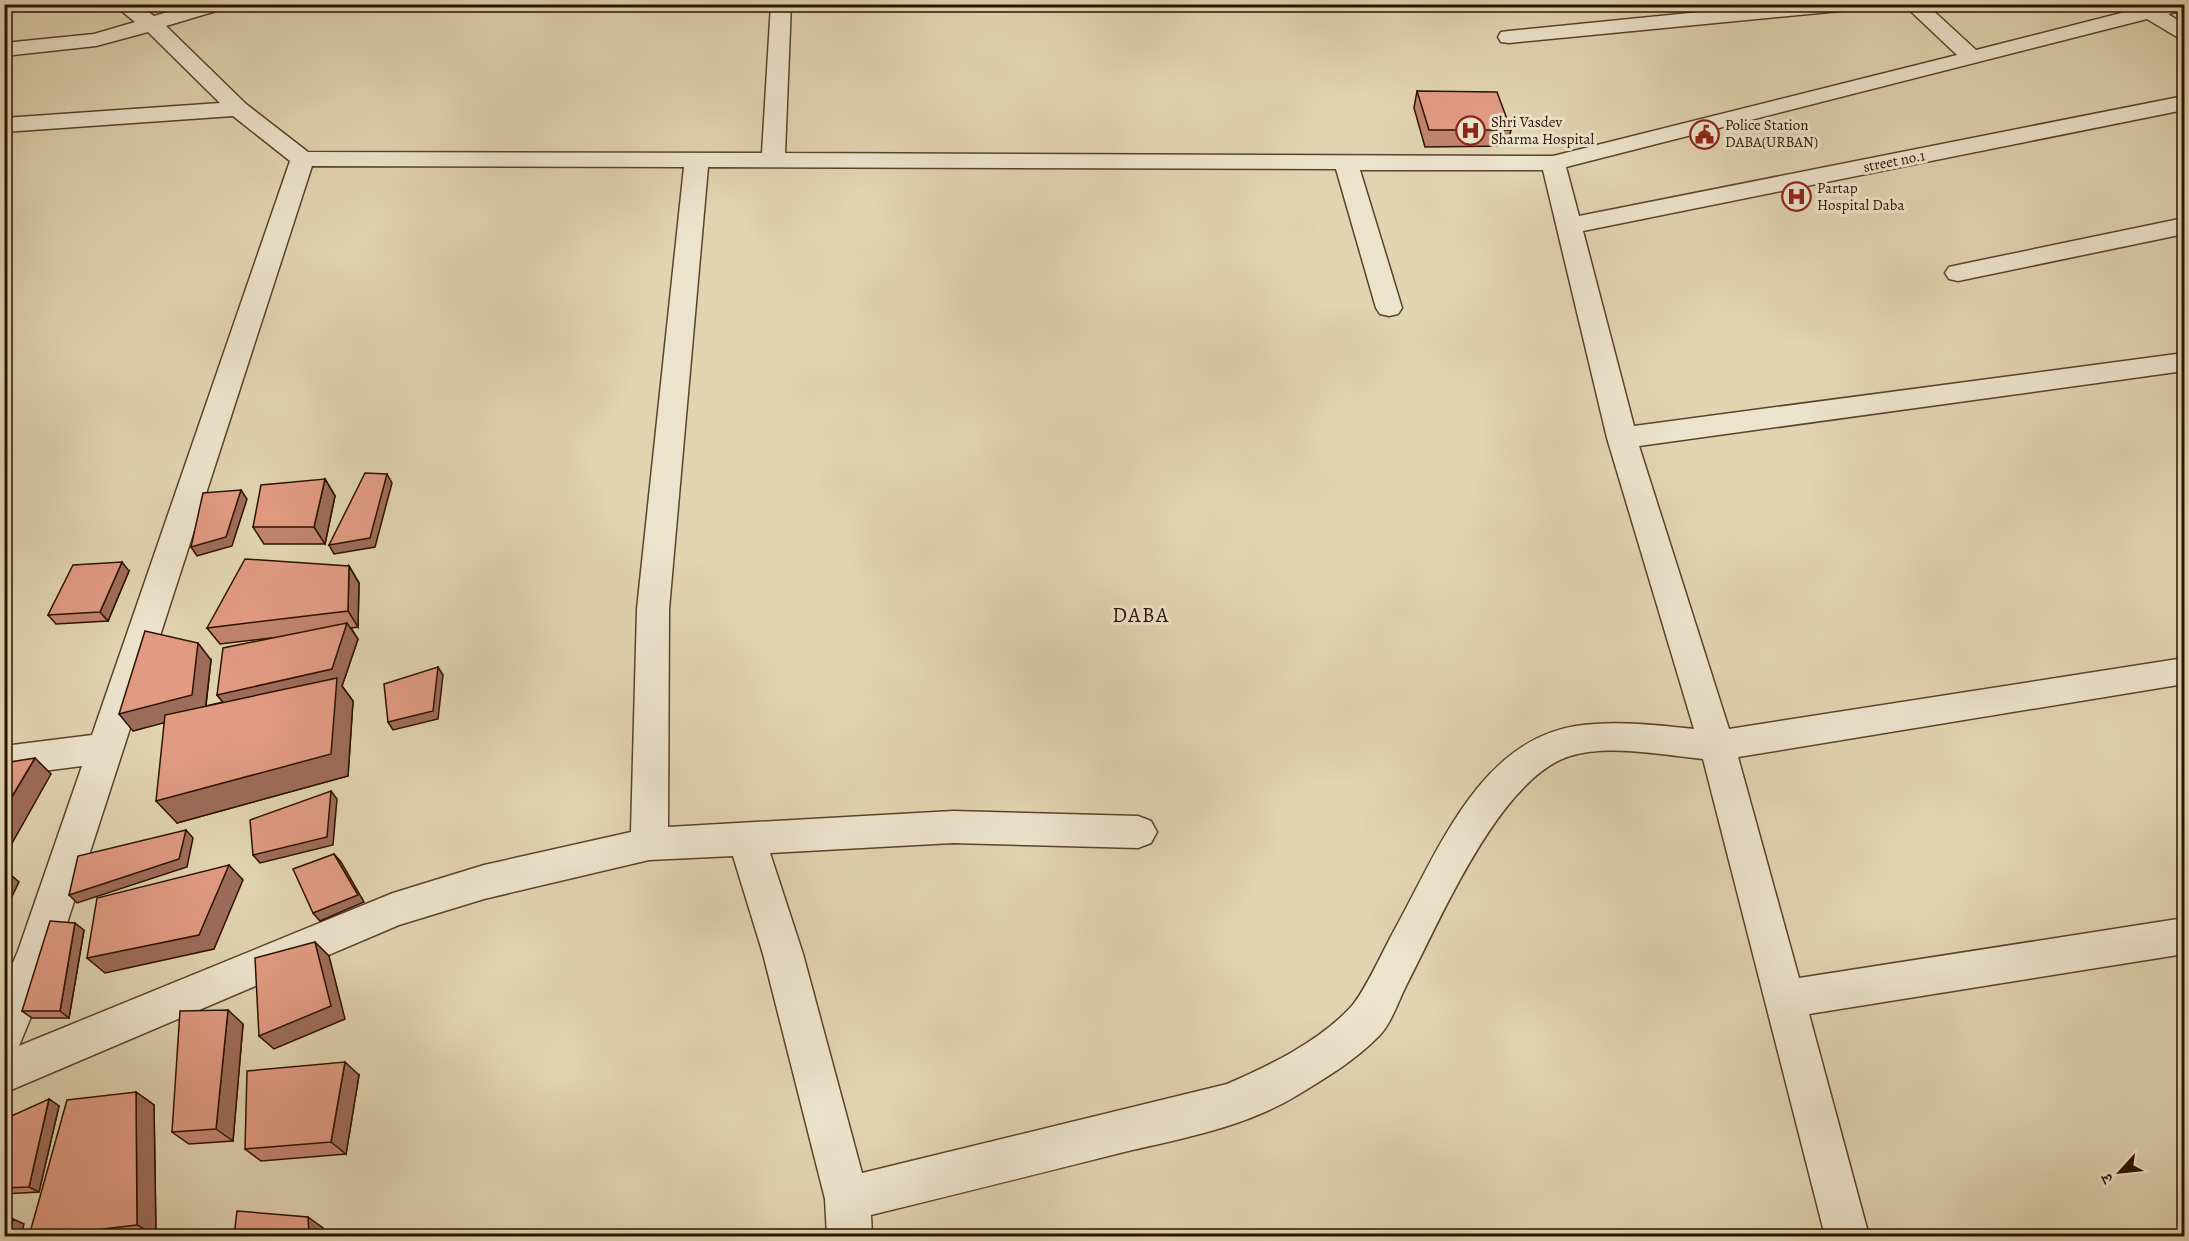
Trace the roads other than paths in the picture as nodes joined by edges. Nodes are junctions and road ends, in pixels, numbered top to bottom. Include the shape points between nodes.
1 (123, 4) edge
2 (219, 4) edge
3 (781, 4) edge
4 (1850, 4) edge
5 (1913, 4) edge
6 (2183, 4) edge
7 (2144, 9) edge
8 (153, 25) junction
9 (2184, 33) edge
10 (1509, 37) dead end
11 (4, 50) edge
12 (1973, 58) junction
13 (2184, 102) edge
14 (238, 109) junction
15 (5, 126) edge
16 (302, 159) junction
17 (697, 159) junction
18 (773, 160) junction
19 (1346, 162) junction
20 (1552, 163) junction
21 (1568, 226) junction
22 (2184, 226) edge
23 (1958, 273) dead end
24 (1389, 308) dead end
25 (2184, 362) edge
26 (1622, 438) junction
27 (2184, 671) edge
28 (1717, 746) junction
29 (104, 748) junction
30 (4, 761) edge
31 (1138, 832) dead end
32 (747, 839) junction
33 (649, 844) junction
34 (2184, 936) edge
35 (1784, 999) junction
36 (4, 1032) edge
37 (4, 1073) edge
38 (848, 1217) edge
39 (1847, 1236) edge

1 - 8 street
2 - 8 street
3 - 18 street
4 - 10 street
5 - 12 street
6 - 7 street
7 - 9 street
7 - 12 street
8 - 11 street via 96,40
8 - 14 street
12 - 20 street
13 - 21 street, street no.1
14 - 15 street
14 - 16 street
16 - 17 street
16 - 29 street
17 - 18 street
17 - 33 street via 653,609
18 - 19 street
19 - 20 street
19 - 24 street
20 - 21 street
21 - 26 street
22 - 23 street
25 - 26 street
26 - 28 street
27 - 28 street
28 - 35 street
28 - 38 street via 1596,739 1558,745 1508,777 1488,799 1470,829 1366,1021 1278,1083 1229,1105
29 - 30 street
29 - 36 street via 38,951
31 - 32 street via 953,827
32 - 33 street
32 - 38 street via 783,954
33 - 37 street via 484,882 393,910
34 - 35 street
35 - 39 street

